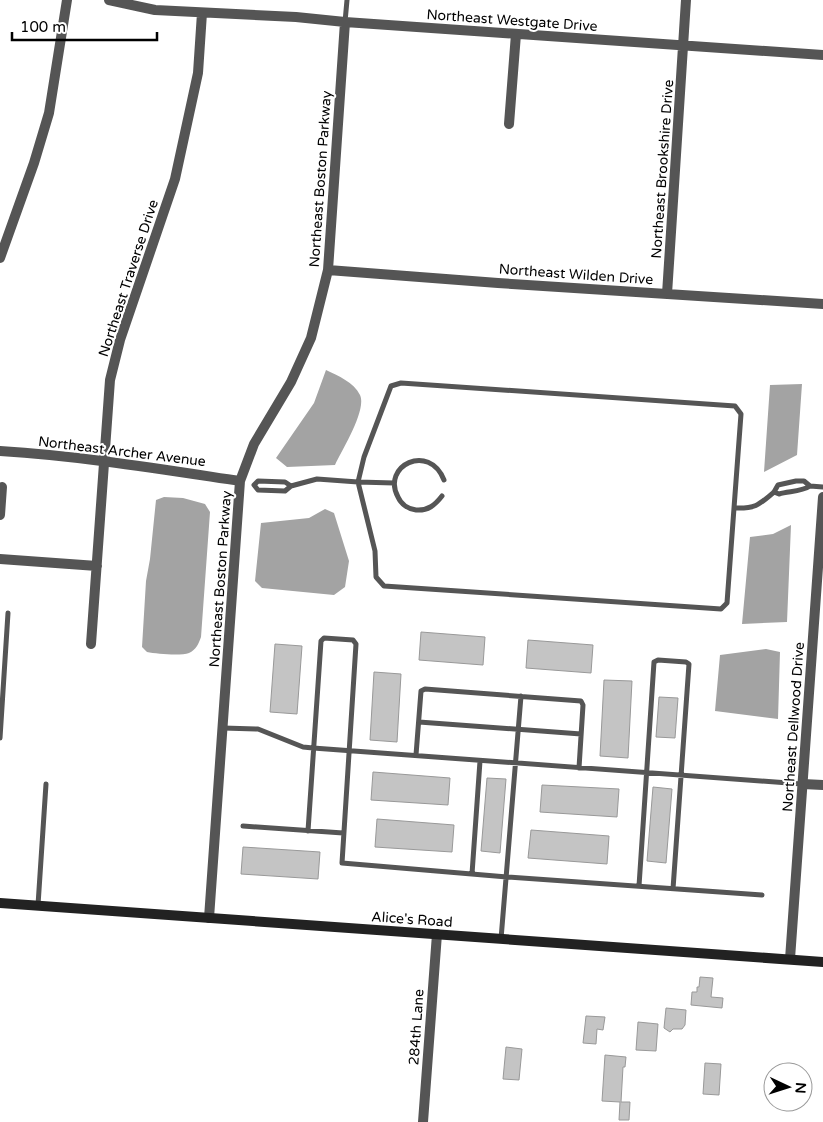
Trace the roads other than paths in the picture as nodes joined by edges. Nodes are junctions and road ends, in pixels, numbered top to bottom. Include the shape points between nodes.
1 (67, 0) edge
2 (109, 0) edge
3 (347, 0) edge
4 (686, 0) edge
5 (202, 13) junction
6 (345, 22) junction
7 (516, 34) junction
8 (684, 45) junction
9 (823, 55) edge
10 (509, 124) dead end
11 (0, 258) edge
12 (328, 270) junction
13 (667, 294) junction
14 (823, 304) edge
15 (0, 451) edge
16 (105, 461) junction
17 (444, 480) dead end
18 (240, 481) junction
19 (358, 482) junction
20 (394, 483) junction
21 (254, 485) junction
22 (291, 486) junction
23 (810, 486) junction
24 (2, 487) dead end
25 (823, 487) edge
26 (774, 492) junction
27 (442, 496) dead end
28 (823, 497) edge
29 (734, 508) junction
30 (0, 515) edge
31 (0, 559) edge
32 (97, 566) junction
33 (8, 613) dead end
34 (818, 642) edge
35 (91, 644) dead end
36 (521, 696) junction
37 (419, 722) junction
38 (223, 728) junction
39 (518, 729) junction
40 (582, 734) junction
41 (0, 738) edge
42 (313, 748) junction
43 (349, 751) junction
44 (416, 755) junction
45 (480, 761) junction
46 (516, 764) junction
47 (579, 768) junction
48 (646, 773) junction
49 (681, 775) junction
50 (46, 784) dead end
51 (803, 784) junction
52 (823, 785) edge
53 (243, 826) dead end
54 (308, 831) junction
55 (343, 833) junction
56 (472, 874) junction
57 (507, 877) junction
58 (639, 886) junction
59 (672, 889) junction
60 (762, 895) dead end
61 (0, 903) edge
62 (38, 906) junction
63 (209, 918) junction
64 (436, 934) junction
65 (501, 939) junction
66 (790, 959) junction
67 (823, 962) edge
68 (423, 1122) edge

1 - 11 street via 49,113
2 - 5 street, Northeast Westgate Drive via 155,10
3 - 6 lane
4 - 8 street, Northeast Brookshire Drive
5 - 6 street, Northeast Westgate Drive
5 - 16 street, Northeast Traverse Drive via 198,73 175,179 120,340 110,380
6 - 7 street, Northeast Westgate Drive
6 - 12 street, Northeast Boston Parkway
7 - 8 street, Northeast Westgate Drive
7 - 10 street
8 - 9 street, Northeast Westgate Drive
8 - 13 street, Northeast Brookshire Drive
12 - 13 street, Northeast Wilden Drive
12 - 18 street, Northeast Boston Parkway via 311,338 291,382 254,444
13 - 14 street, Northeast Wilden Drive
15 - 16 street, Northeast Archer Avenue
16 - 18 street, Northeast Archer Avenue
16 - 32 street, Northeast Traverse Drive
17 - 20 lane via 429,462 422,460 400,469
18 - 21 lane
18 - 38 street, Northeast Boston Parkway
19 - 20 lane
19 - 22 lane via 317,479
19 - 29 lane via 375,551 376,576 384,586 721,609 727,603
19 - 29 lane via 391,386 401,383 735,406 741,414
20 - 27 lane via 399,500 413,510 430,508
21 - 22 lane via 258,481 285,482
21 - 22 lane via 258,490 285,491
23 - 25 lane
23 - 26 lane via 779,494
23 - 26 lane via 804,481 796,481 778,485
24 - 30 street
26 - 29 lane via 760,505
28 - 34 street, Northeast Dellwood Drive
31 - 32 street
32 - 35 street, Northeast Traverse Drive
33 - 41 lane
34 - 51 street, Northeast Dellwood Drive
36 - 37 lane via 423,689
36 - 39 lane
36 - 40 lane via 581,702
37 - 39 lane
37 - 44 lane
38 - 42 lane via 258,729
38 - 63 street, Northeast Boston Parkway
39 - 40 lane
39 - 46 lane
40 - 47 lane
42 - 43 lane
42 - 43 lane via 321,641 324,638 353,640 356,644
42 - 54 lane
43 - 44 lane
43 - 55 lane
44 - 45 lane
45 - 46 lane
45 - 56 lane
46 - 47 lane
46 - 57 lane
47 - 48 lane
48 - 49 lane
48 - 49 lane via 654,662 677,661 689,664
48 - 58 lane
49 - 51 lane
49 - 59 lane
50 - 62 lane
51 - 52 street
51 - 66 street, Northeast Dellwood Drive
53 - 54 lane
54 - 55 lane
55 - 56 lane via 342,863 345,864
56 - 57 lane
57 - 58 lane
57 - 65 lane
58 - 59 lane
59 - 60 lane
61 - 62 main road, Alice's Road
62 - 63 main road, Alice's Road
63 - 64 main road, Alice's Road
64 - 65 main road, Alice's Road
64 - 68 street, 284th Lane
65 - 66 main road, Alice's Road
66 - 67 main road, Alice's Road

